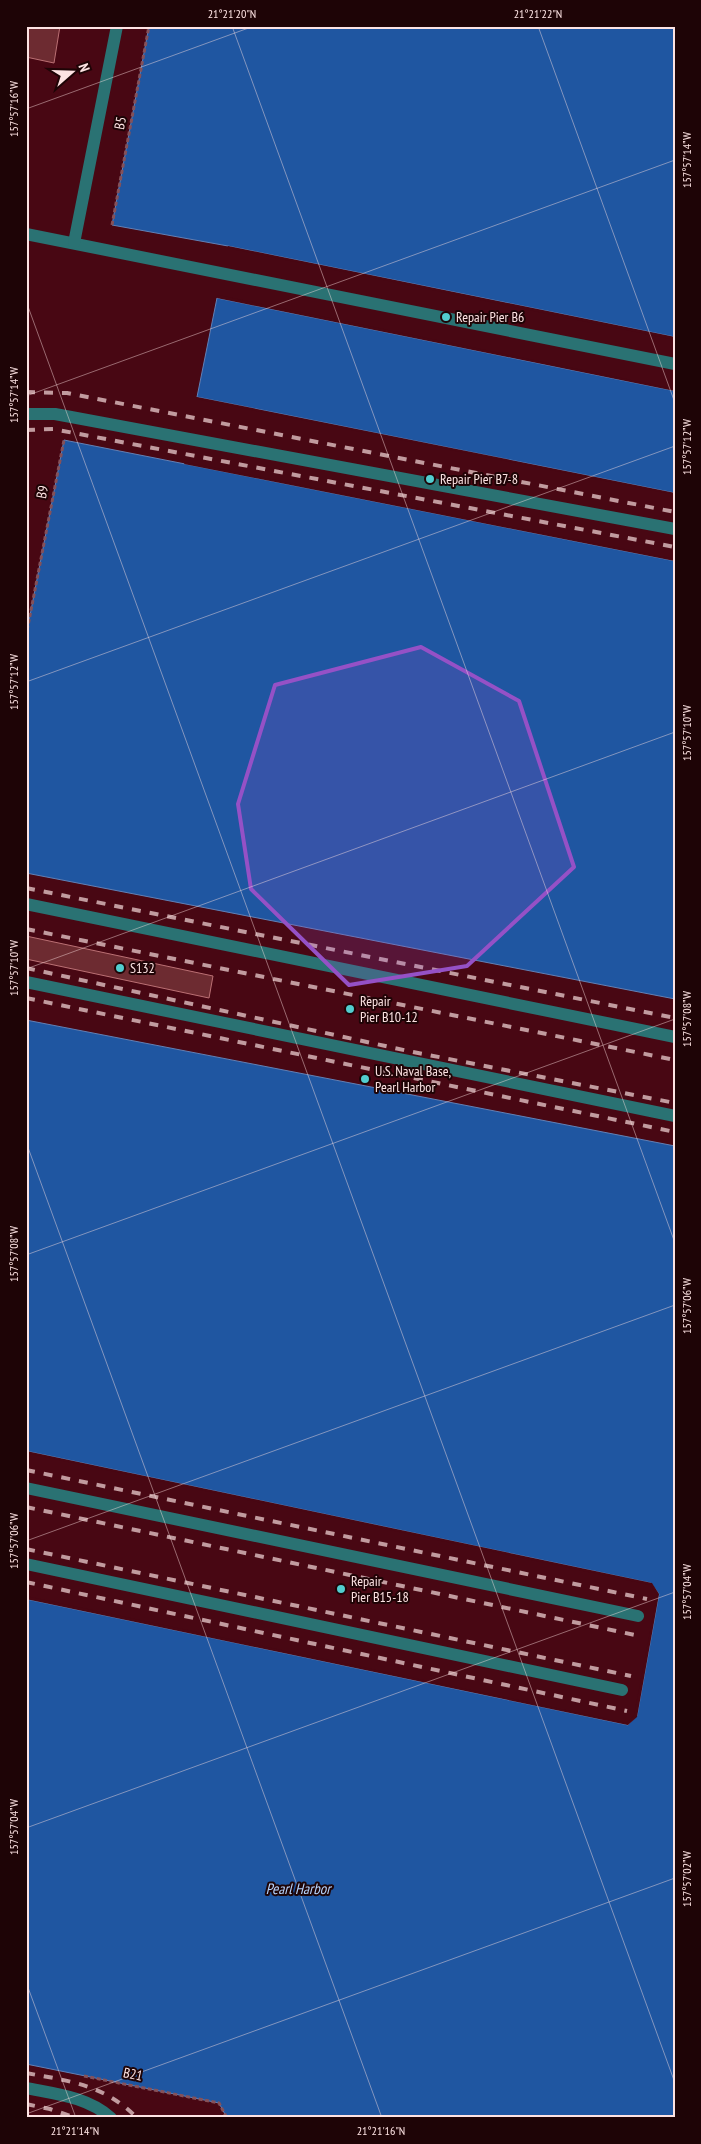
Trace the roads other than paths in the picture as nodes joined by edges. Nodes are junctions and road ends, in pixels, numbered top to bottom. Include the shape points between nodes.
1 (117, 26) edge
2 (26, 234) edge
3 (74, 244) junction
4 (675, 364) edge
5 (26, 414) edge
6 (675, 529) edge
7 (26, 904) edge
8 (26, 982) edge
9 (675, 1037) edge
10 (675, 1116) edge
11 (26, 1488) edge
12 (26, 1564) edge
13 (638, 1616) dead end
14 (622, 1690) dead end
15 (26, 2088) edge
16 (111, 2118) edge

1 - 3 lane
2 - 3 lane
3 - 4 lane
5 - 6 lane via 55,414
7 - 9 lane
8 - 10 lane
11 - 13 lane
12 - 14 lane
15 - 16 lane via 73,2097 102,2110

